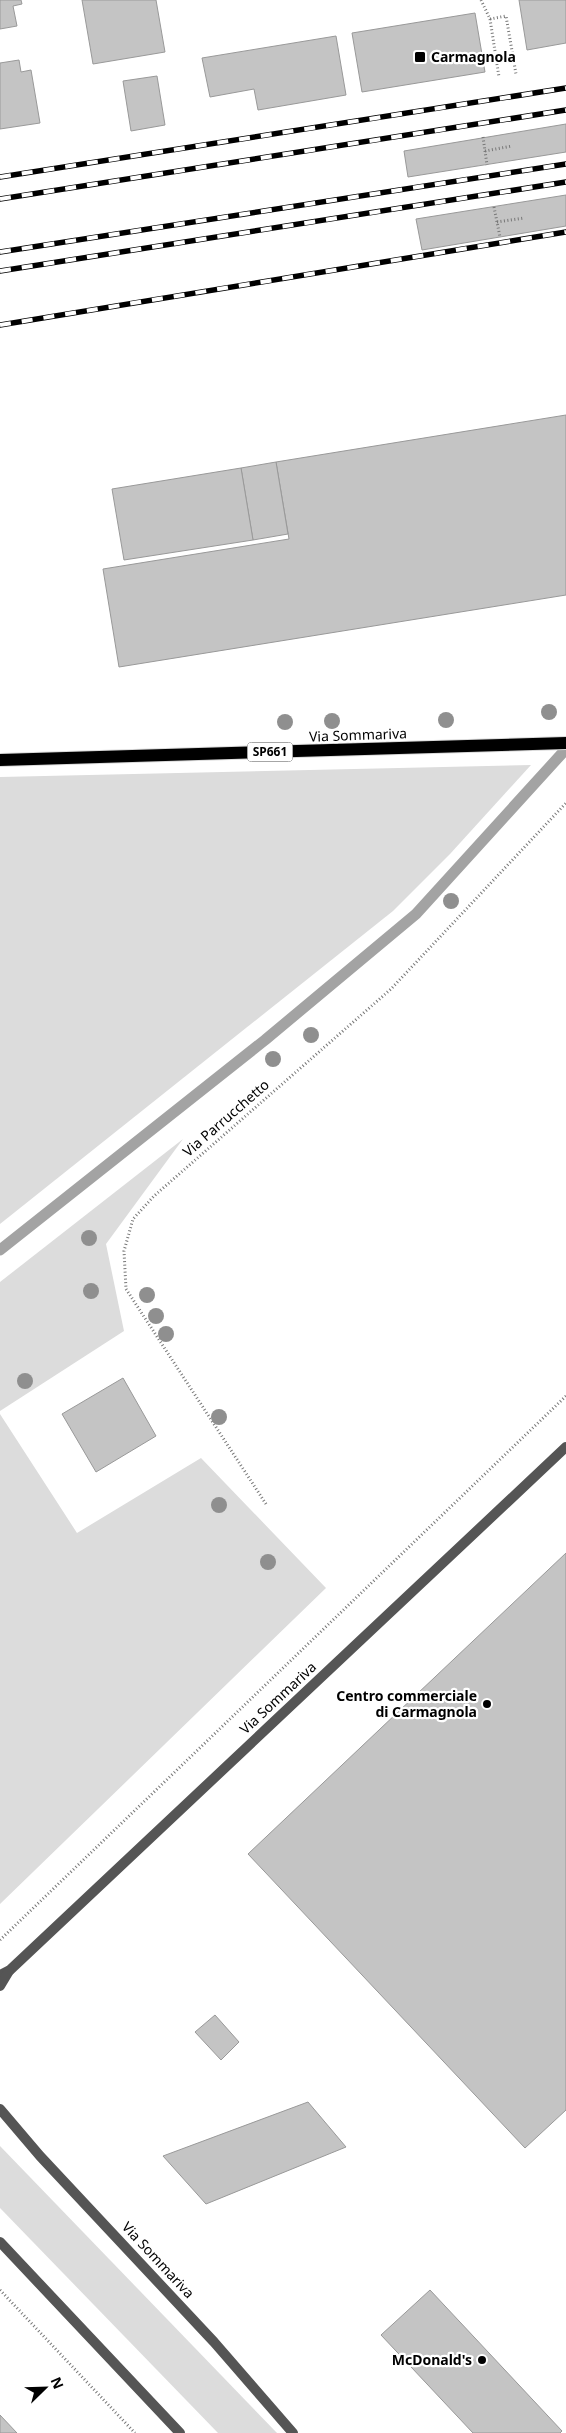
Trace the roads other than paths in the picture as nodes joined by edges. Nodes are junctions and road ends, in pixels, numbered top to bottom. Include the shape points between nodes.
1 (566, 744) edge
2 (0, 760) edge
3 (566, 1447) edge
4 (5, 1972) edge
5 (0, 1986) edge
6 (0, 2109) edge
7 (0, 2242) edge
8 (180, 2433) edge
9 (293, 2433) edge

1 - 2 main road, Via Sommariva / SP661
3 - 4 street, Via Sommariva
4 - 5 street, Via Sommariva
6 - 9 street, Via Sommariva
7 - 8 street

